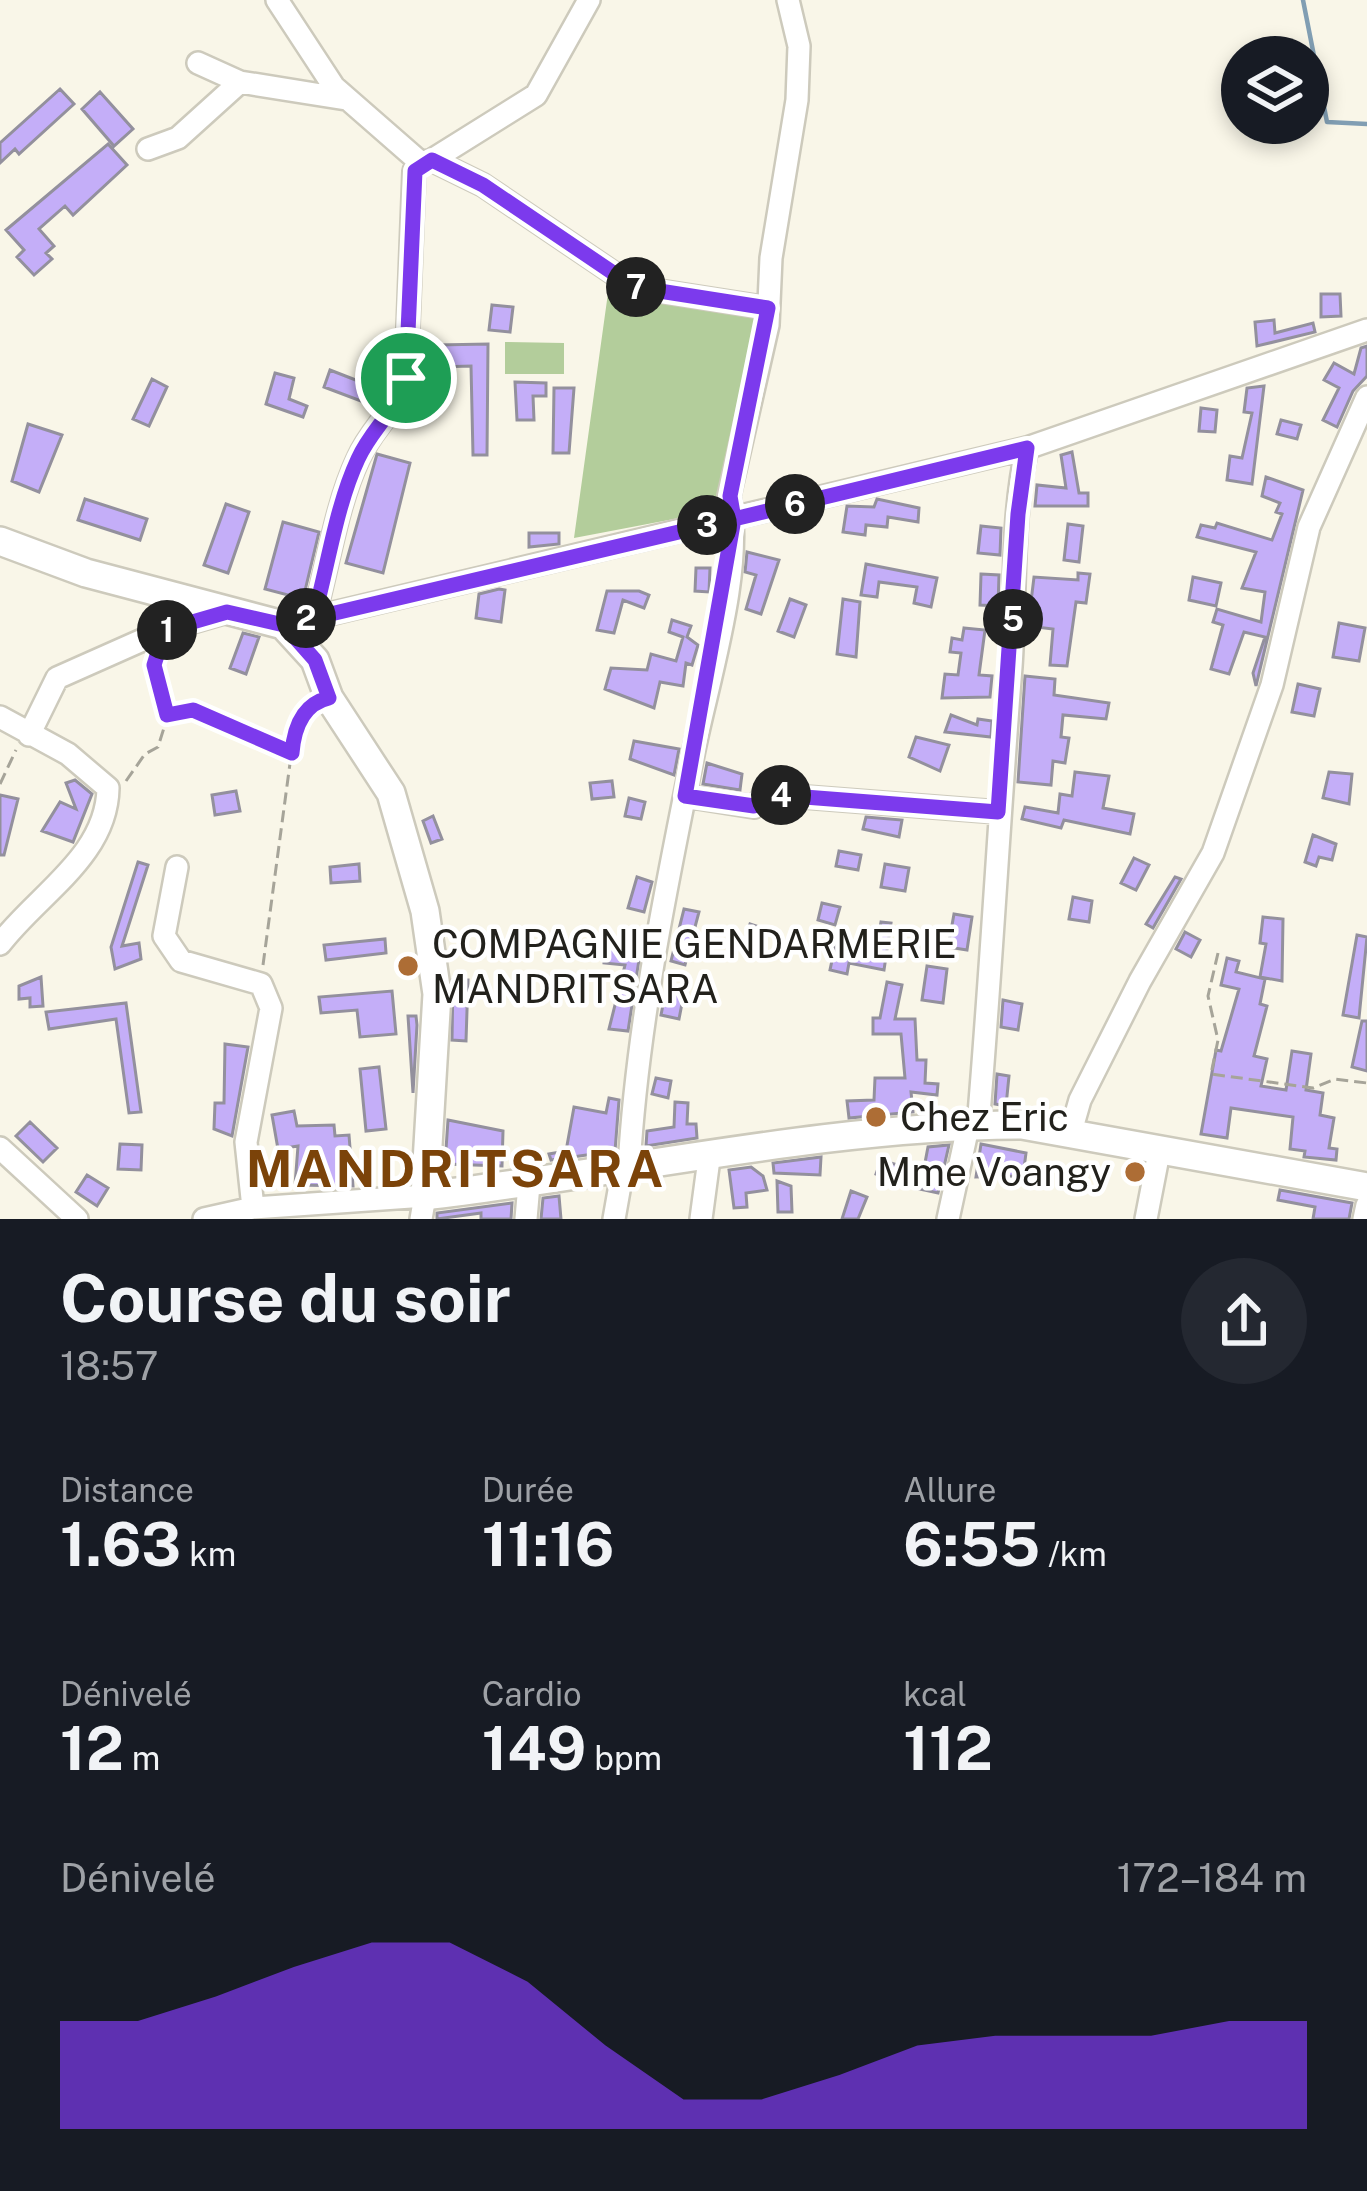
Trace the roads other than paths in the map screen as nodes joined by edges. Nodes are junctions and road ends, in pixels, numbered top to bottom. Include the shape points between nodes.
1 (277, 0) edge
2 (589, 0) edge
3 (788, 0) edge
4 (198, 63) dead end
5 (240, 82) junction
6 (346, 99) junction
7 (148, 149) dead end
8 (426, 162) junction
9 (768, 308) junction
10 (1367, 329) edge
11 (1367, 397) edge
12 (1027, 448) junction
13 (734, 519) junction
14 (0, 541) edge
15 (227, 612) junction
16 (314, 616) junction
17 (284, 625) junction
18 (0, 717) edge
19 (29, 735) junction
20 (685, 796) junction
21 (998, 812) junction
22 (177, 867) dead end
23 (0, 944) edge
24 (973, 1126) junction
25 (1070, 1135) junction
26 (0, 1148) edge
27 (1159, 1152) junction
28 (709, 1159) junction
29 (626, 1168) junction
30 (529, 1184) junction
31 (1367, 1187) edge
32 (1367, 1204) edge
33 (423, 1207) edge
34 (253, 1208) junction
35 (349, 1208) edge
36 (76, 1219) edge
37 (204, 1219) edge
38 (526, 1219) edge
39 (614, 1219) edge
40 (701, 1219) edge
41 (948, 1219) edge
42 (1146, 1219) edge
43 (1364, 1219) edge

1 - 6 street
2 - 8 street via 536,95
3 - 9 street via 799,46 797,100
4 - 5 street
5 - 6 street
5 - 7 street via 178,138
6 - 8 street
8 - 9 street via 483,185 634,287
8 - 16 street via 415,171 406,378 396,410 356,463
9 - 13 street via 730,496
10 - 12 street
11 - 25 street via 1309,527 1272,685 1214,853 1130,1001
12 - 13 street
12 - 21 street
13 - 16 street
13 - 20 street
14 - 15 main road
15 - 17 main road
15 - 19 street via 57,678
16 - 17 street
17 - 33 main road via 315,660 329,698 391,793 425,911 437,994
18 - 19 street
19 - 23 street via 94,772 108,788 107,813 88,852
20 - 21 street via 754,806 766,794 805,795
20 - 29 street
21 - 24 street via 999,886
22 - 34 street via 164,936 181,961 261,984 271,1008 247,1142
24 - 25 main road
24 - 28 main road via 883,1131
24 - 41 street
25 - 27 main road
26 - 36 street
27 - 31 main road
27 - 42 street
28 - 29 main road
28 - 40 street
29 - 30 main road
29 - 39 street
30 - 33 main road
30 - 38 street
32 - 43 street
33 - 35 street
34 - 35 street
34 - 37 street

